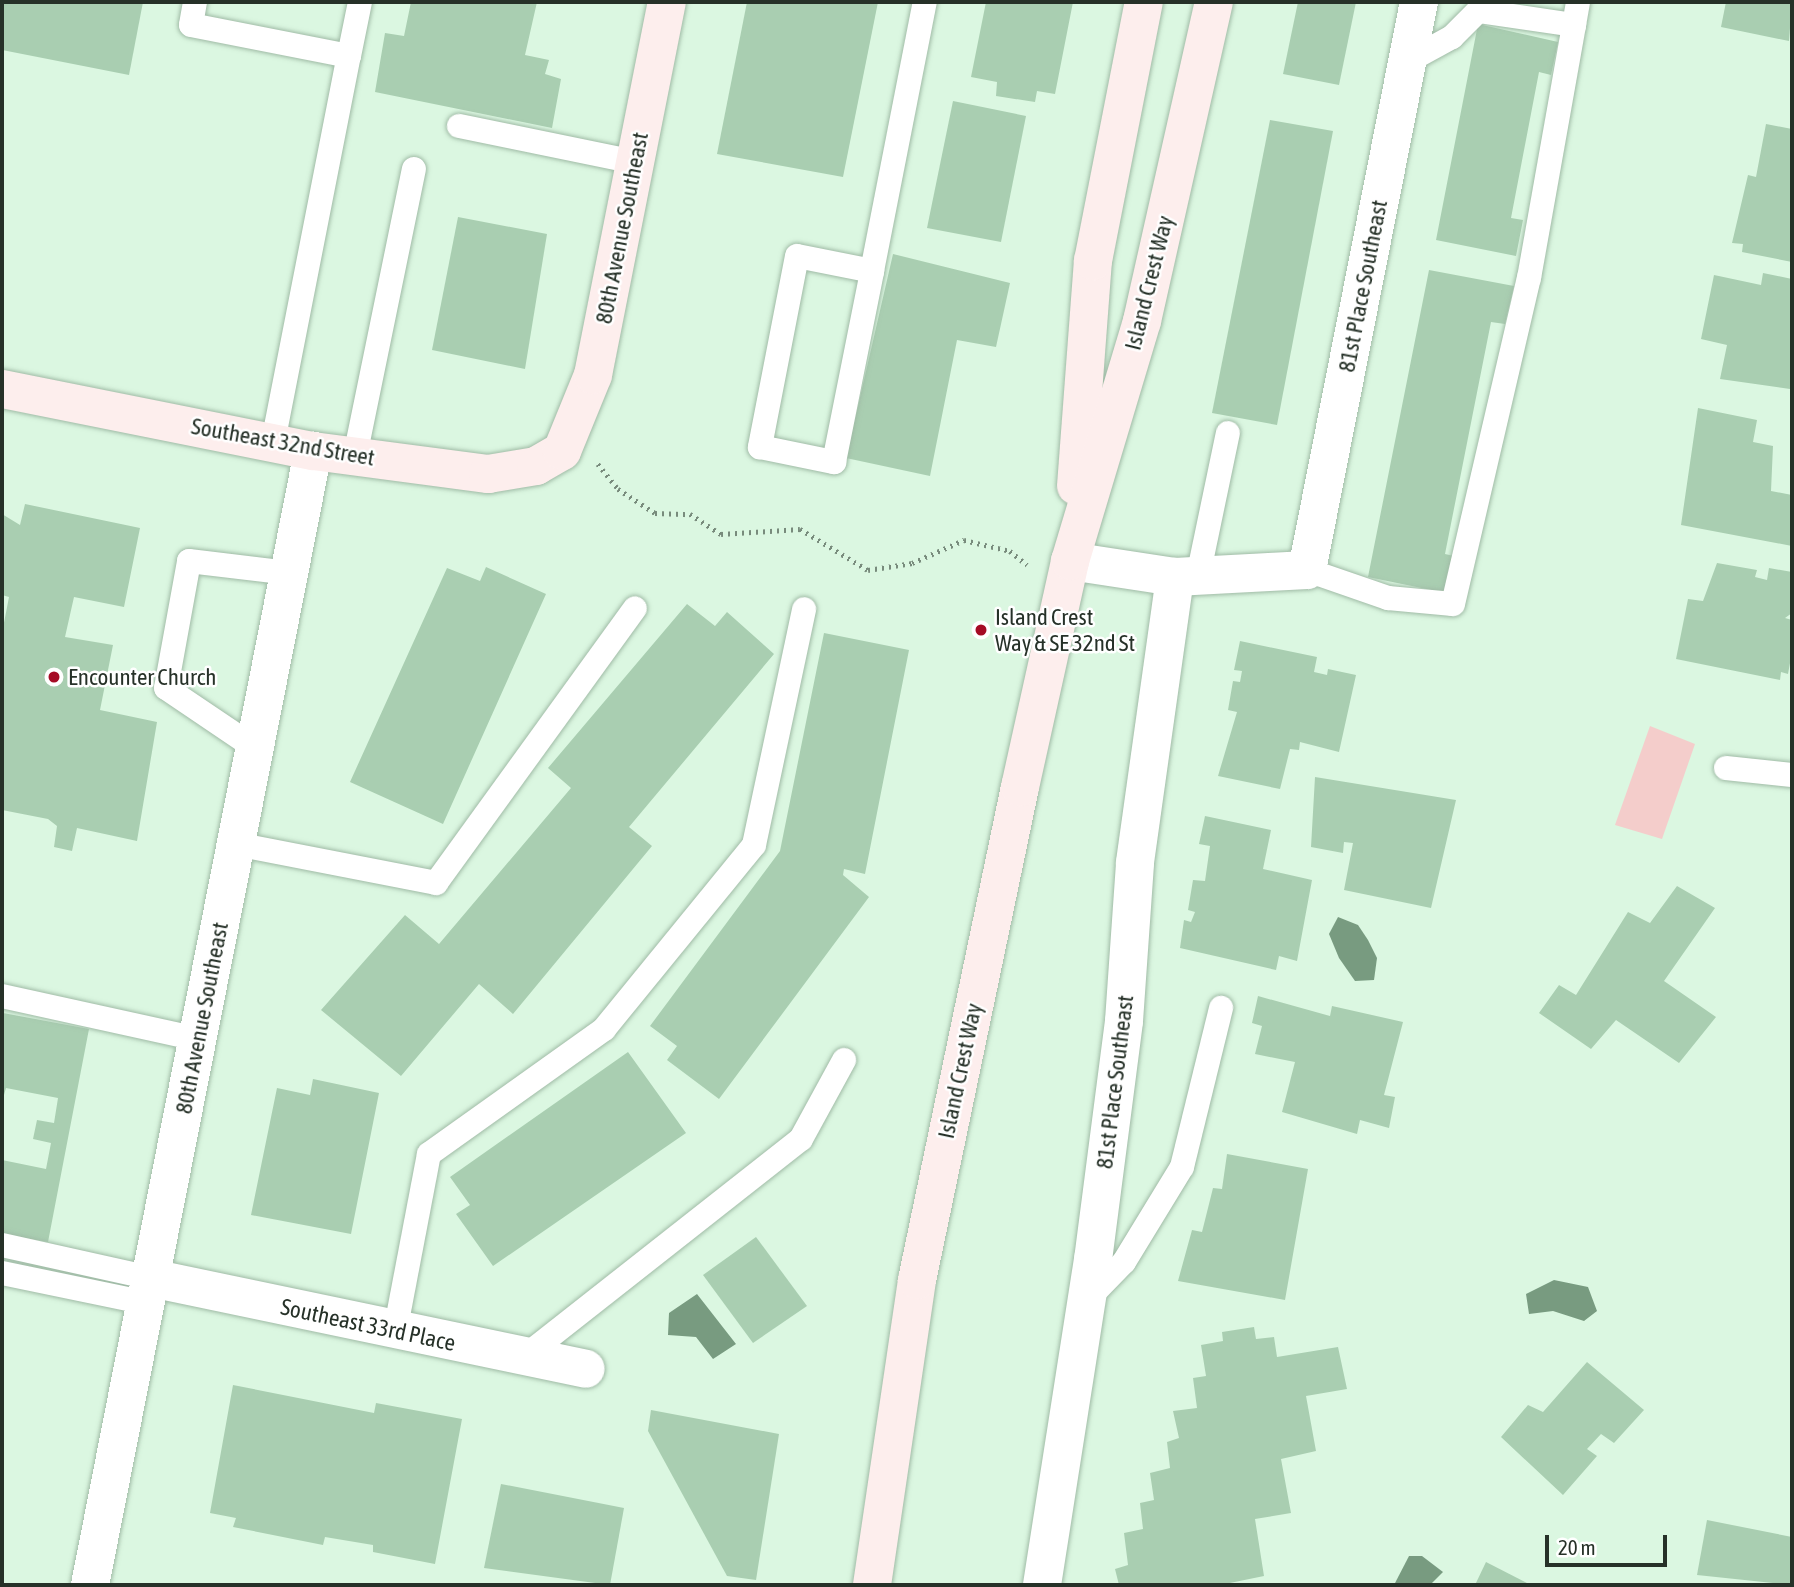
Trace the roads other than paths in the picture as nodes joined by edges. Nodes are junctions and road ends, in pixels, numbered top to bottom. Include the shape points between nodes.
1 (195, 2) edge
2 (360, 2) edge
3 (667, 2) edge
4 (925, 2) edge
5 (1144, 2) edge
6 (1214, 2) edge
7 (1419, 2) edge
8 (1576, 13) edge
9 (349, 57) junction
10 (1408, 61) junction
11 (459, 125) dead end
12 (635, 162) junction
13 (414, 169) dead end
14 (872, 271) junction
15 (2, 389) edge
16 (1228, 433) dead end
17 (273, 442) junction
18 (313, 451) junction
19 (562, 451) joint
20 (355, 456) junction
21 (1307, 570) junction
22 (290, 573) junction
23 (1186, 576) junction
24 (1067, 578) junction
25 (635, 608) dead end
26 (804, 609) dead end
27 (255, 748) junction
28 (1726, 768) dead end
29 (1792, 775) edge
30 (236, 844) junction
31 (2, 996) edge
32 (1221, 1008) dead end
33 (198, 1039) junction
34 (844, 1060) dead end
35 (2, 1245) edge
36 (2, 1273) edge
37 (149, 1290) junction
38 (1087, 1301) junction
39 (395, 1332) junction
40 (524, 1357) junction
41 (586, 1369) dead end
42 (90, 1585) edge
43 (873, 1585) edge
44 (1042, 1585) edge

1 - 9 lane via 191,25
2 - 9 lane
3 - 12 main road, 80th Avenue Southeast
4 - 14 lane
5 - 24 main road, Island Crest Way via 1093,261
6 - 24 main road, Island Crest Way via 1142,321
7 - 10 street, 81st Place Southeast
8 - 10 lane via 1478,11 1452,37
8 - 21 lane via 1527,292 1453,604 1388,598
9 - 17 lane
10 - 21 street, 81st Place Southeast
11 - 12 lane via 506,140
12 - 19 main road, 80th Avenue Southeast via 593,375
13 - 20 lane
14 - 14 lane via 834,462 760,447 797,256
15 - 17 main road, Southeast 32nd Street
16 - 23 lane
17 - 18 main road, Southeast 32nd Street
18 - 20 main road, Southeast 32nd Street
18 - 22 street, 80th Avenue Southeast
19 - 20 main road, Southeast 32nd Street via 536,466 488,474
21 - 23 street
22 - 27 street, 80th Avenue Southeast
22 - 27 lane via 189,561 166,688
23 - 24 street
23 - 38 street, 81st Place Southeast
24 - 43 main road, Island Crest Way via 916,1280
25 - 30 lane via 436,883
26 - 39 lane via 754,845 604,1029 429,1154
27 - 30 street, 80th Avenue Southeast
28 - 29 lane
30 - 33 street, 80th Avenue Southeast
31 - 33 lane
32 - 38 lane via 1182,1167 1124,1262
33 - 37 street, 80th Avenue Southeast
34 - 40 lane via 801,1139
35 - 37 lane
36 - 37 lane
37 - 39 street, Southeast 33rd Place
37 - 42 street, 80th Avenue Southeast
38 - 44 street, 81st Place Southeast
39 - 40 street, Southeast 33rd Place
40 - 41 street, Southeast 33rd Place

